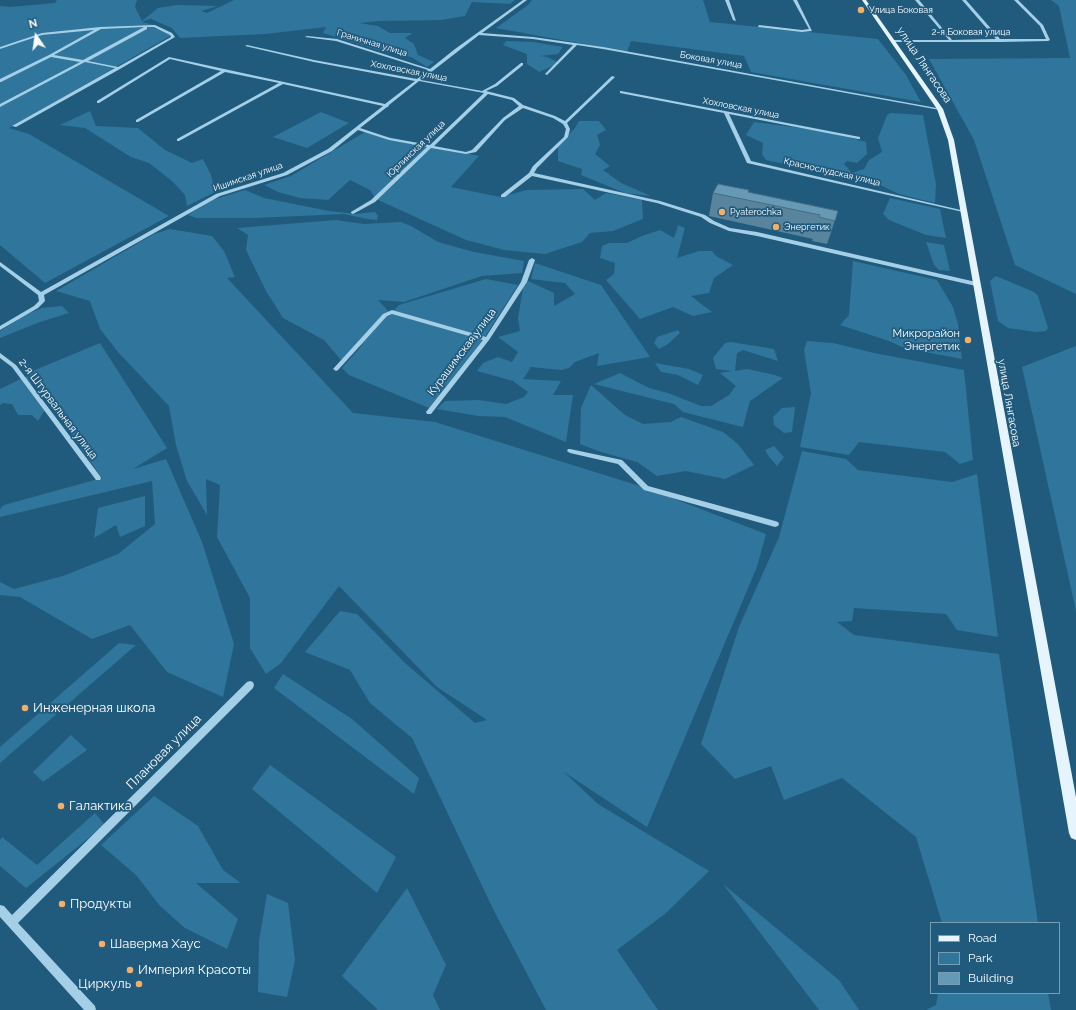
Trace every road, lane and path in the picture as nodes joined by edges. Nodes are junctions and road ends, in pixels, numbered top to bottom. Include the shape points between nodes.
1 (525, 0) edge
2 (727, 0) edge
3 (795, 0) edge
4 (864, 0) edge
5 (917, 0) edge
6 (964, 0) edge
7 (1016, 0) edge
8 (735, 20) dead end
9 (155, 26) junction
10 (759, 26) dead end
11 (100, 28) junction
12 (479, 34) junction
13 (307, 37) dead end
14 (952, 40) junction
15 (894, 41) junction
16 (1000, 41) junction
17 (576, 44) junction
18 (247, 46) dead end
19 (0, 48) edge
20 (50, 56) junction
21 (84, 61) junction
22 (522, 64) dead end
23 (119, 68) junction
24 (225, 70) junction
25 (431, 70) junction
26 (547, 74) dead end
27 (613, 77) dead end
28 (0, 81) edge
29 (419, 81) junction
30 (283, 83) junction
31 (621, 92) dead end
32 (485, 93) junction
33 (98, 102) dead end
34 (0, 106) edge
35 (388, 106) junction
36 (522, 106) junction
37 (940, 109) junction
38 (726, 113) junction
39 (137, 121) dead end
40 (565, 123) junction
41 (14, 126) dead end
42 (358, 129) junction
43 (858, 138) dead end
44 (179, 140) dead end
45 (430, 146) junction
46 (531, 174) junction
47 (503, 196) dead end
48 (963, 211) junction
49 (353, 213) dead end
50 (532, 260) dead end
51 (0, 264) edge
52 (976, 284) junction
53 (41, 294) junction
54 (0, 328) edge
55 (487, 339) junction
56 (0, 355) edge
57 (336, 369) dead end
58 (429, 412) dead end
59 (570, 451) dead end
60 (98, 478) dead end
61 (775, 524) dead end
62 (250, 685) dead end
63 (1076, 833) edge
64 (0, 910) edge
65 (12, 922) junction
66 (91, 1010) edge

1 - 12 street, Ишимская улица
2 - 8 street
3 - 10 street via 811,28 809,31
4 - 15 main road, улица Лянгасова
5 - 14 street
6 - 16 street
7 - 16 street, 2-я Боковая улица via 1042,26 1048,40
9 - 11 street
9 - 21 street via 140,30
9 - 23 street via 172,34 173,37
11 - 19 street via 42,34
11 - 20 street
12 - 17 street, Боковая улица
12 - 25 street, Ишимская улица
13 - 25 street, Граничная улица via 336,40
14 - 15 street, 2-я Боковая улица
14 - 16 street, 2-я Боковая улица
15 - 37 main road, улица Лянгасова
17 - 26 street
17 - 37 street, Боковая улица
18 - 29 street, Хохловская улица
20 - 21 street
20 - 28 street
21 - 23 street
21 - 34 street
22 - 32 street, Юрлинская улица
23 - 41 street
24 - 30 street
24 - 33 street via 169,58
24 - 39 street
25 - 29 street, Ишимская улица
27 - 40 street
29 - 32 street, Хохловская улица
29 - 35 street, Ишимская улица
30 - 35 street
30 - 44 street
31 - 38 street, Хохловская улица
32 - 36 street, Хохловская улица via 512,99
32 - 45 street, Юрлинская улица
35 - 42 street, Ишимская улица
36 - 40 street, Хохловская улица
36 - 45 street via 504,119 474,151 462,153
37 - 48 main road, улица Лянгасова via 951,140
38 - 43 street, Хохловская улица
38 - 48 street, Краснослудская улица via 749,162
40 - 46 street via 568,129 566,137
42 - 45 street via 389,139
42 - 53 street, Ишимская улица via 330,150 285,174 218,195
45 - 49 street, Юрлинская улица via 373,201
46 - 47 street
46 - 52 street via 664,204 703,216 728,229
48 - 52 main road, улица Лянгасова
50 - 55 street, Курашимская улица via 524,282
51 - 53 street
52 - 63 main road, улица Лянгасова
53 - 54 street via 42,301 36,308
55 - 57 street via 396,312 388,313
55 - 58 street, Курашимская улица
56 - 60 street, 2-я Штурвальная улица via 14,366
59 - 61 street via 620,462 646,488
62 - 65 street, Плановая улица
64 - 65 street
65 - 66 street

